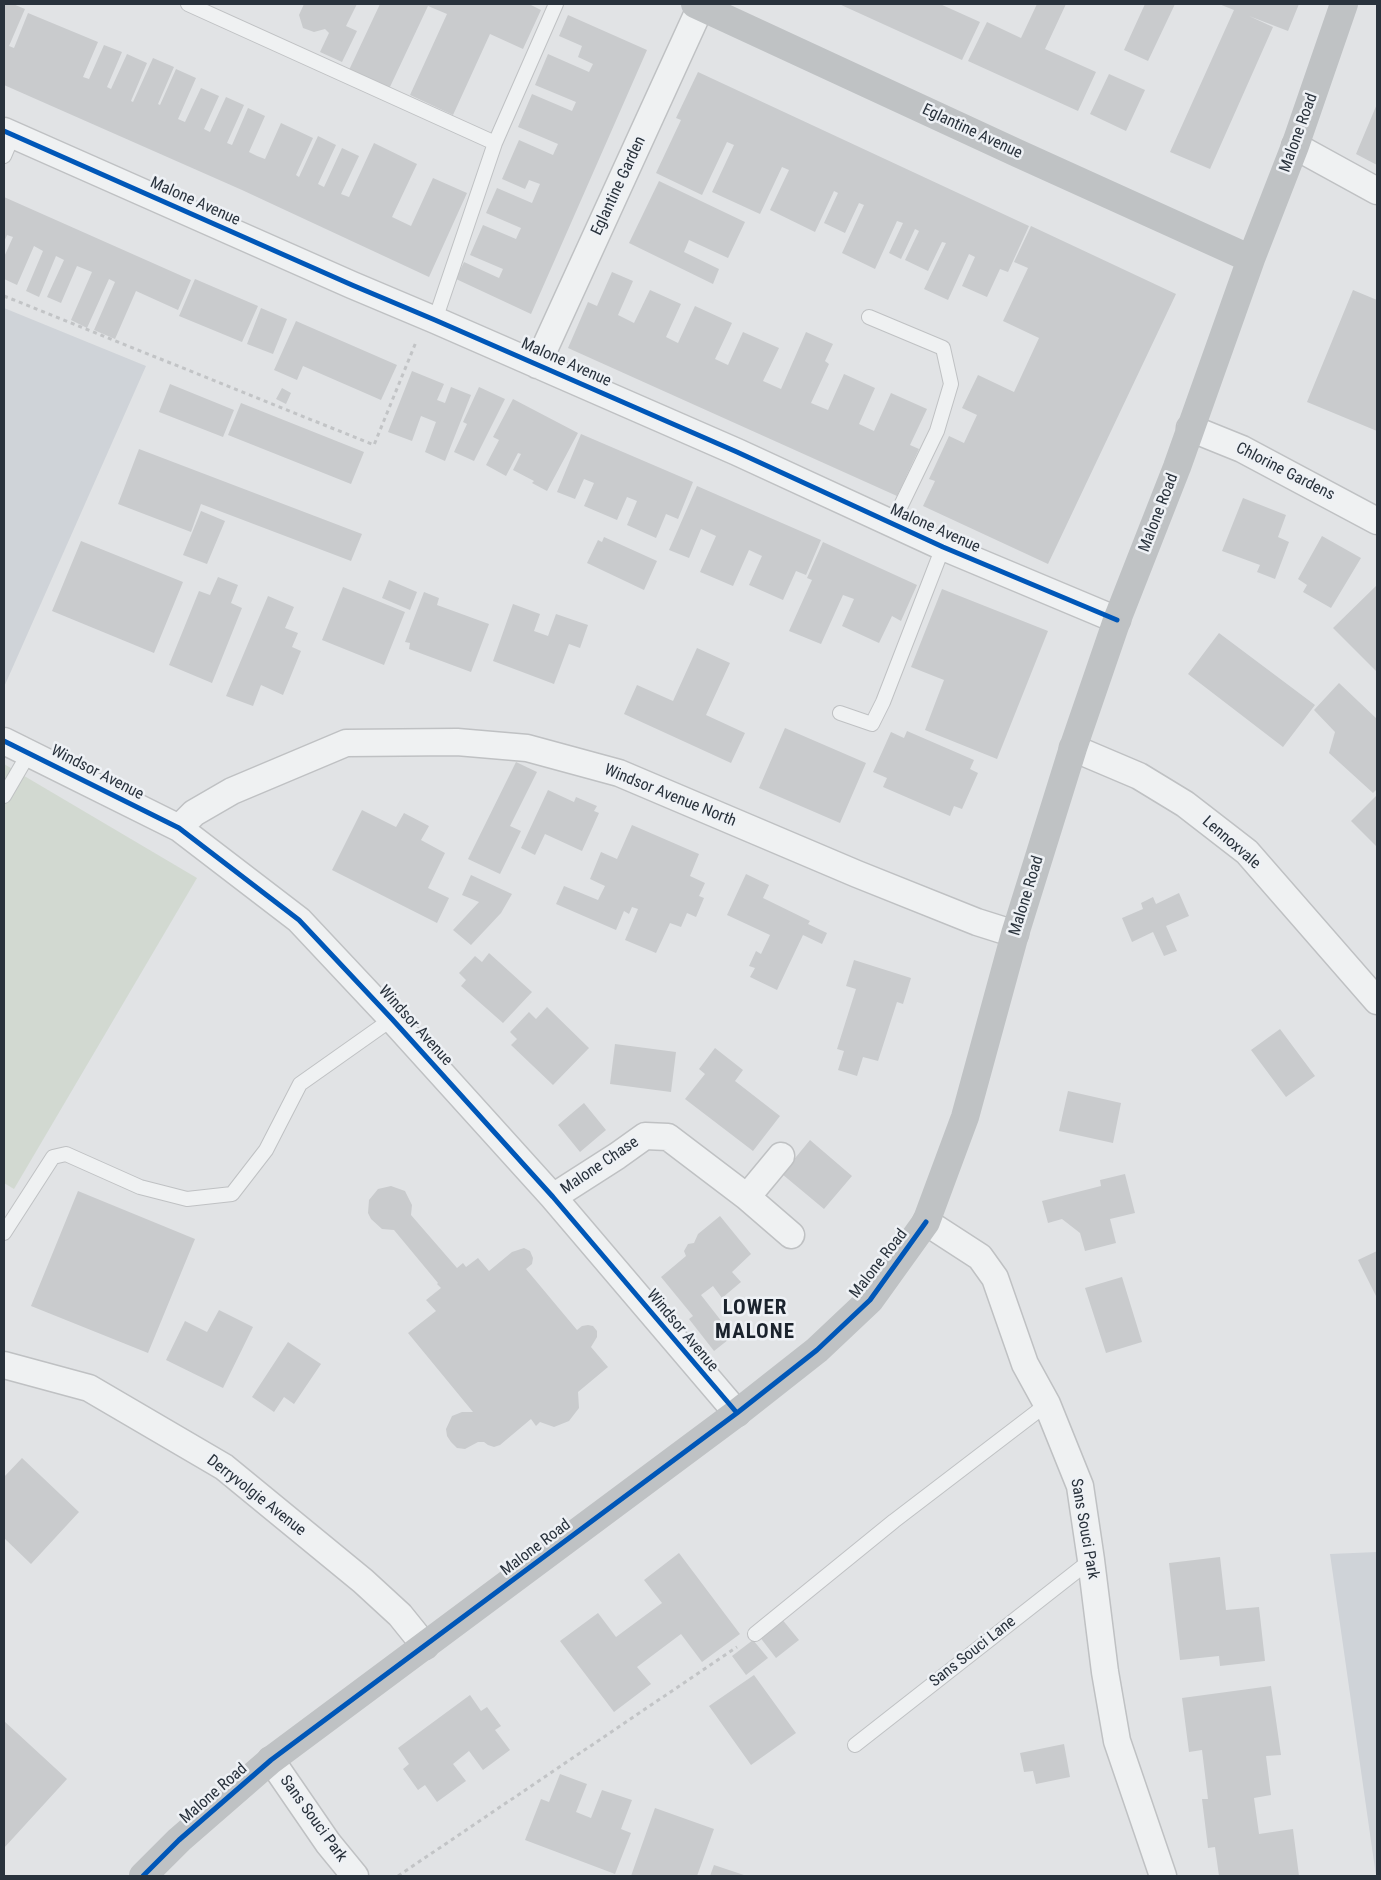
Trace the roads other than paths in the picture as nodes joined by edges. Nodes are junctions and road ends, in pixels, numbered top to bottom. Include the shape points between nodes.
1 (188, 4) edge
2 (556, 4) edge
3 (1344, 4) edge
4 (698, 5) edge
5 (7, 141) edge
6 (495, 142) junction
7 (1295, 146) junction
8 (1377, 191) edge
9 (1251, 259) junction
10 (869, 317) dead end
11 (430, 318) junction
12 (537, 365) junction
13 (1190, 428) junction
14 (1377, 521) edge
15 (892, 524) junction
16 (943, 547) junction
17 (1118, 620) junction
18 (840, 713) dead end
19 (4, 741) edge
20 (1072, 748) junction
21 (29, 753) junction
22 (4, 796) edge
23 (179, 828) junction
24 (1015, 934) junction
25 (1377, 1001) edge
26 (392, 1019) junction
27 (781, 1156) dead end
28 (553, 1197) junction
29 (746, 1197) junction
30 (926, 1222) junction
31 (4, 1233) edge
32 (792, 1235) dead end
33 (4, 1365) edge
34 (1047, 1404) junction
35 (737, 1413) junction
36 (1091, 1560) junction
37 (755, 1634) road end
38 (425, 1646) junction
39 (856, 1744) dead end
40 (271, 1760) junction
41 (143, 1876) edge
42 (355, 1876) edge
43 (1163, 1876) edge

1 - 6 lane
2 - 6 lane
3 - 7 main road, Malone Road
4 - 9 main road, Eglantine Avenue
4 - 12 street, Eglantine Garden
5 - 11 street, Malone Avenue
6 - 11 lane
7 - 8 street
7 - 9 main road, Malone Road
9 - 13 main road, Malone Road
10 - 15 lane via 943,348 951,384 937,431
11 - 12 street, Malone Avenue
12 - 15 street, Malone Avenue
13 - 14 street, Chlorine Gardens via 1242,449
13 - 17 main road, Malone Road
15 - 16 street, Malone Avenue
16 - 17 street, Malone Avenue
16 - 18 lane via 872,724
17 - 20 main road, Malone Road
19 - 21 street, Windsor Avenue
20 - 24 main road, Malone Road
20 - 25 street, Lennoxvale via 1139,776 1186,804 1247,852
21 - 22 lane
21 - 23 street, Windsor Avenue
23 - 24 street, Windsor Avenue North via 194,813 232,791 346,743 457,742 527,748 619,773 857,874
23 - 26 street, Windsor Avenue via 299,920
24 - 30 main road, Malone Road via 965,1117
26 - 28 street, Windsor Avenue
26 - 31 lane via 300,1084 266,1150 232,1194 188,1199 140,1187 66,1154 53,1157
27 - 29 street
28 - 29 street, Malone Chase via 645,1136 668,1137
28 - 35 street, Windsor Avenue
29 - 32 street, Malone Chase
30 - 34 street, Sans Souci Park via 980,1257 995,1278 1025,1364
30 - 35 main road, Malone Road via 870,1300 817,1350
33 - 38 street, Derryvolgie Avenue via 89,1388 224,1467 363,1581 400,1615
34 - 36 street, Sans Souci Park via 1080,1486
34 - 37 lane
35 - 38 main road, Malone Road
36 - 39 lane, Sans Souci Lane
36 - 43 street, Sans Souci Park via 1117,1741
38 - 40 main road, Malone Road
40 - 41 main road, Malone Road via 178,1840
40 - 42 street, Sans Souci Park via 328,1843

